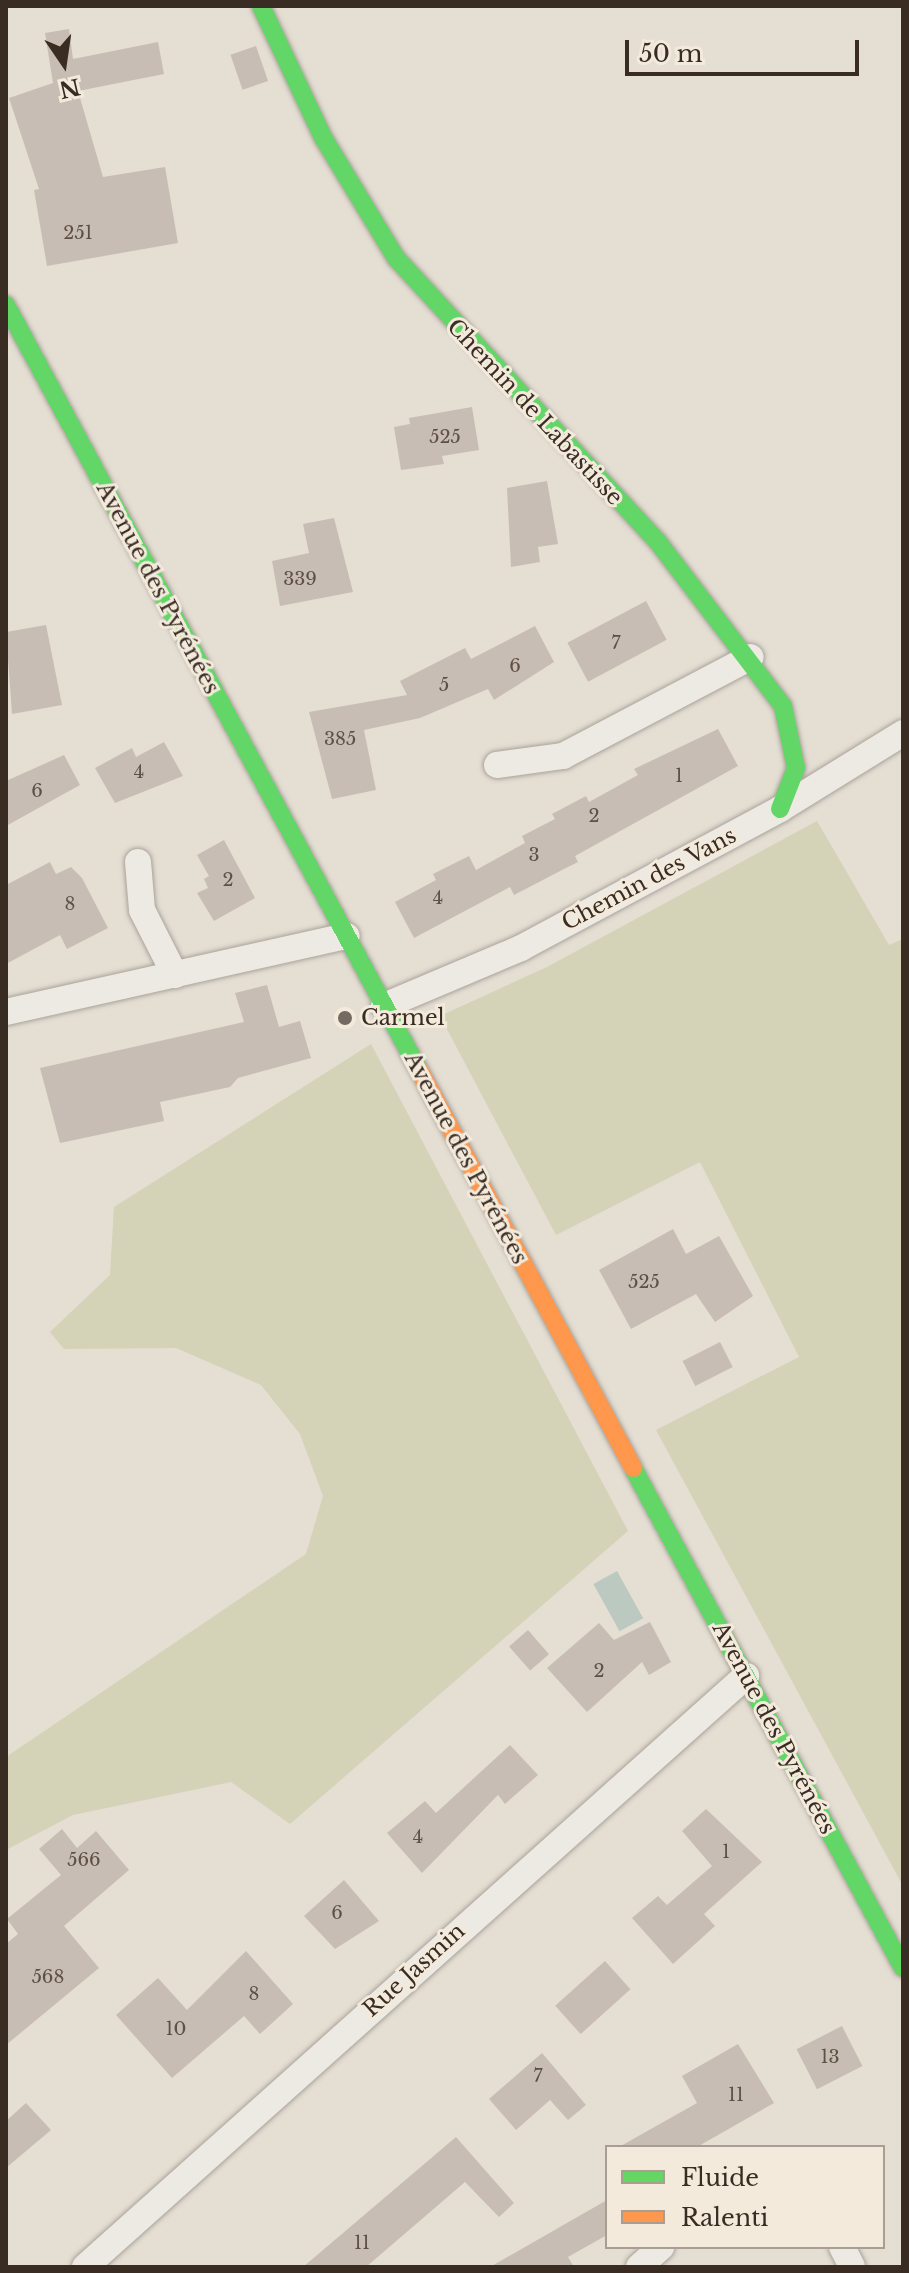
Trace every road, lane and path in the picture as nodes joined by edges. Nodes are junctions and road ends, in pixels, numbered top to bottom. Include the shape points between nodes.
1 (261, 6) edge
2 (6, 305) edge
3 (751, 657) junction
4 (903, 733) edge
5 (497, 765) dead end
6 (780, 809) junction
7 (138, 862) dead end
8 (347, 936) junction
9 (175, 975) junction
10 (384, 1006) junction
11 (6, 1012) edge
12 (746, 1676) junction
13 (903, 1968) edge
14 (659, 2249) edge
15 (843, 2249) edge
16 (85, 2267) edge
17 (639, 2267) edge
18 (852, 2267) edge

1 - 3 main road, Chemin de Labastisse via 324,139 396,258 658,542
2 - 8 main road, Avenue des Pyrénées
3 - 5 street via 563,756
3 - 6 main road, Chemin de Labastisse via 783,706 794,738 796,768
4 - 6 street, Chemin des Vans
6 - 10 street, Chemin des Vans via 521,948
7 - 9 street via 142,910
8 - 9 street
8 - 10 main road, Avenue des Pyrénées
9 - 11 street
10 - 12 main road, Avenue des Pyrénées
12 - 13 main road, Avenue des Pyrénées
12 - 16 street, Rue Jasmin
14 - 17 street
15 - 18 street

